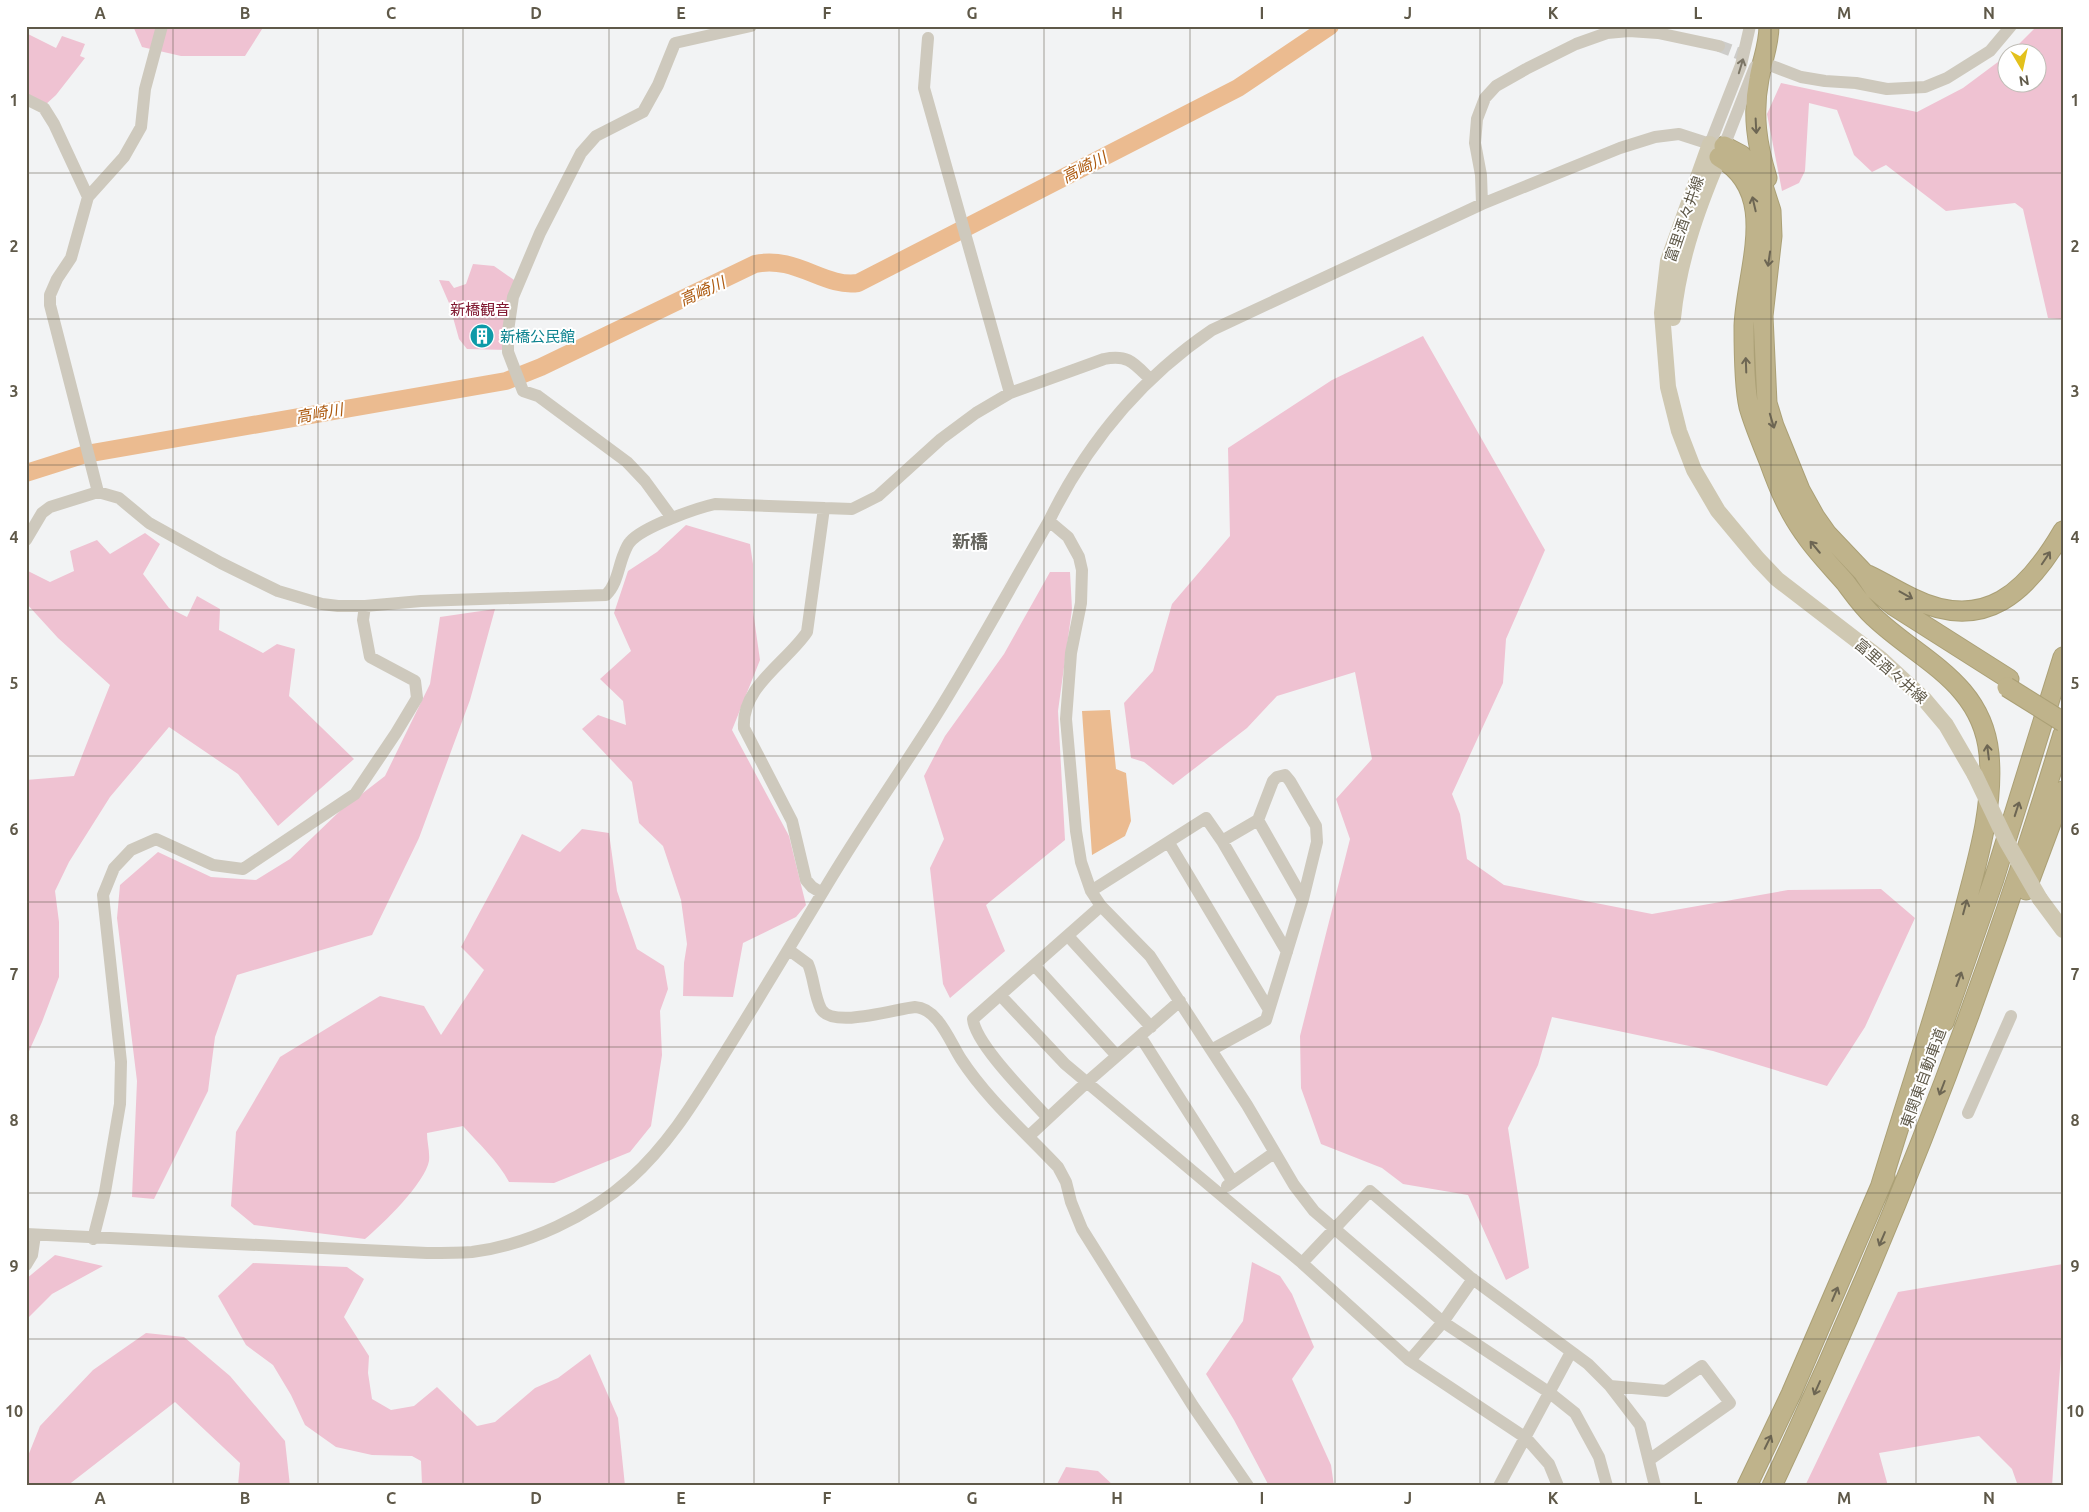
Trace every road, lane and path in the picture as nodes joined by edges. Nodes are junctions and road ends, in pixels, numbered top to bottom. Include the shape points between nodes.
1 (162, 26) edge
2 (751, 26) edge
3 (1750, 26) edge
4 (1767, 26) edge
5 (2011, 26) edge
6 (928, 38) dead end
7 (1719, 46) tunnel mouth
8 (1772, 66) tunnel mouth
9 (26, 99) edge
10 (1718, 149) junction
11 (88, 197) junction
12 (1482, 204) junction
13 (1771, 211) junction
14 (1150, 379) junction
15 (1010, 393) junction
16 (98, 492) junction
17 (824, 508) junction
18 (672, 518) junction
19 (1049, 521) junction
20 (2063, 531) edge
21 (26, 540) edge
22 (1863, 572) junction
23 (1846, 584) junction
24 (365, 606) junction
25 (2063, 657) edge
26 (2008, 683) junction
27 (2063, 714) edge
28 (2063, 722) edge
29 (2063, 734) edge
30 (2063, 791) edge
31 (1258, 820) junction
32 (1222, 841) junction
33 (1169, 843) junction
34 (1091, 891) junction
35 (822, 893) junction
36 (1303, 899) junction
37 (1101, 906) junction
38 (2063, 930) edge
39 (1068, 936) junction
40 (789, 950) junction
41 (1287, 952) junction
42 (1035, 966) junction
43 (1000, 995) junction
44 (1180, 1002) junction
45 (1269, 1010) junction
46 (2011, 1016) dead end
47 (1151, 1027) junction
48 (1140, 1036) junction
49 (1960, 1043) junction
50 (1211, 1050) junction
51 (1117, 1056) junction
52 (1086, 1083) junction
53 (1968, 1113) dead end
54 (1048, 1118) junction
55 (1029, 1136) junction
56 (1274, 1153) junction
57 (1233, 1182) junction
58 (1880, 1188) junction
59 (1218, 1192) junction
60 (1334, 1229) junction
61 (31, 1234) edge
62 (92, 1239) junction
63 (1302, 1263) junction
64 (26, 1265) edge
65 (1473, 1279) junction
66 (1443, 1322) junction
67 (1571, 1352) junction
68 (1410, 1360) junction
69 (1610, 1386) junction
70 (1550, 1393) junction
71 (1526, 1438) junction
72 (1649, 1460) junction
73 (1248, 1486) edge
74 (1499, 1486) edge
75 (1558, 1486) edge
76 (1607, 1486) edge
77 (1655, 1486) edge
78 (1747, 1486) edge
79 (1772, 1486) edge

1 - 11 street via 145,89 140,127 124,157
2 - 18 street via 675,43 643,112 596,136 581,153 540,233 513,297 510,315 508,352 523,391 538,396 627,462
10 -> 3 street
4 - 10 street via 1754,72
4 -> 13 highway via 1755,124 1772,200
5 - 8 street via 1990,51 1947,78 1925,86 1887,89 1801,77
6 - 15 street via 924,88
7 - 12 street via 1658,33 1607,33 1551,56 1496,86 1485,98 1477,119 1475,143
9 - 11 street via 44,108
10 - 12 street via 1679,134 1655,137
10 - 13 highway via 1741,155 1755,170
23 -> 10 highway via 1795,520 1748,404 1744,327 1757,231 1756,213 1754,200 1741,174
10 - 38 main road, 富里酒々井線, bridge via 1684,251 1672,329 1677,382 1688,432 1703,475 1726,521 1777,579 1881,659 1913,687 1946,725 1975,775 2007,842 2040,899
11 - 16 street via 71,258 50,295 50,305
12 - 14 street via 1212,330 1185,348
13 -> 22 highway via 1772,236 1763,316 1767,403 1785,455 1815,517
14 - 15 street via 1126,358 1112,357
14 - 19 street via 1082,459
15 - 17 street via 976,412 878,496 852,509
16 - 21 street via 50,507 42,513
16 - 24 street via 119,498 149,523 278,591 322,604
17 - 18 street via 716,504
17 - 35 street via 807,632 762,679 743,715 744,728 792,821 806,880
18 - 24 street via 630,541 612,590 606,595
19 - 34 street via 1068,537 1082,570 1081,603 1071,653 1066,718 1081,862
19 - 35 street via 936,715
22 -> 20 highway via 1932,606 1956,610 1986,608 2013,594 2027,582
22 - 26 highway via 1875,590 1894,606
23 - 26 highway via 1871,599 1900,624
58 -> 23 highway via 1952,956 1975,870 1985,827 1989,753 1978,716 1966,696 1933,662 1875,618
24 - 62 street via 363,620 370,657 415,681 417,698 355,794 243,869 213,865 156,839 131,850 114,868 103,895 121,1062 120,1104 105,1192
58 -> 25 highway, 東関東自動車道 via 1923,1080 1994,879
26 - 27 highway
26 - 28 highway, bridge
29 - 49 highway, 東関東自動車道 via 2015,886
30 - 49 highway via 1999,960
31 - 32 street
31 - 36 street
31 - 36 street via 1273,781 1285,775 1316,826 1317,842
32 - 33 street via 1206,818
32 - 41 street
33 - 34 street
33 - 45 street
34 - 37 street
35 - 40 street
36 - 41 street
37 - 39 street
37 - 44 street via 1150,956
39 - 42 street
39 - 47 street
40 - 55 street via 808,964 818,1000 823,1012 829,1016 857,1017 915,1007 927,1010 974,1077
40 - 62 street via 680,1125 656,1154 605,1198 578,1216 545,1231 473,1252 446,1253
41 - 45 street
42 - 43 street
42 - 51 street
43 - 52 street
43 - 54 street via 973,1019 974,1028 994,1057
44 - 47 street
44 - 50 street
45 - 50 street via 1266,1020
46 - 53 street
47 - 48 street
48 - 51 street
48 - 57 street
49 -> 79 highway, 東関東自動車道 via 1901,1194
50 - 56 street
51 - 52 street
52 - 54 street
52 - 59 street
54 - 55 street
55 - 73 street via 1063,1174 1070,1202 1082,1229 1193,1406
56 - 57 street
56 - 60 street via 1314,1211
57 - 59 street
78 -> 58 highway, 東関東自動車道 via 1791,1394
59 - 63 street
60 - 63 street
60 - 65 street via 1370,1191
60 - 66 street
61 - 62 street
61 - 64 street via 32,1255
63 - 68 street
65 - 66 street
65 - 67 street
66 - 68 street
66 - 70 street
67 - 69 street
67 - 70 street
68 - 71 street
69 - 72 street via 1640,1425
69 - 72 street via 1666,1392 1702,1366 1730,1403
70 - 71 street
70 - 76 street via 1575,1413 1599,1457
71 - 74 street
71 - 75 street via 1549,1464
72 - 77 street

